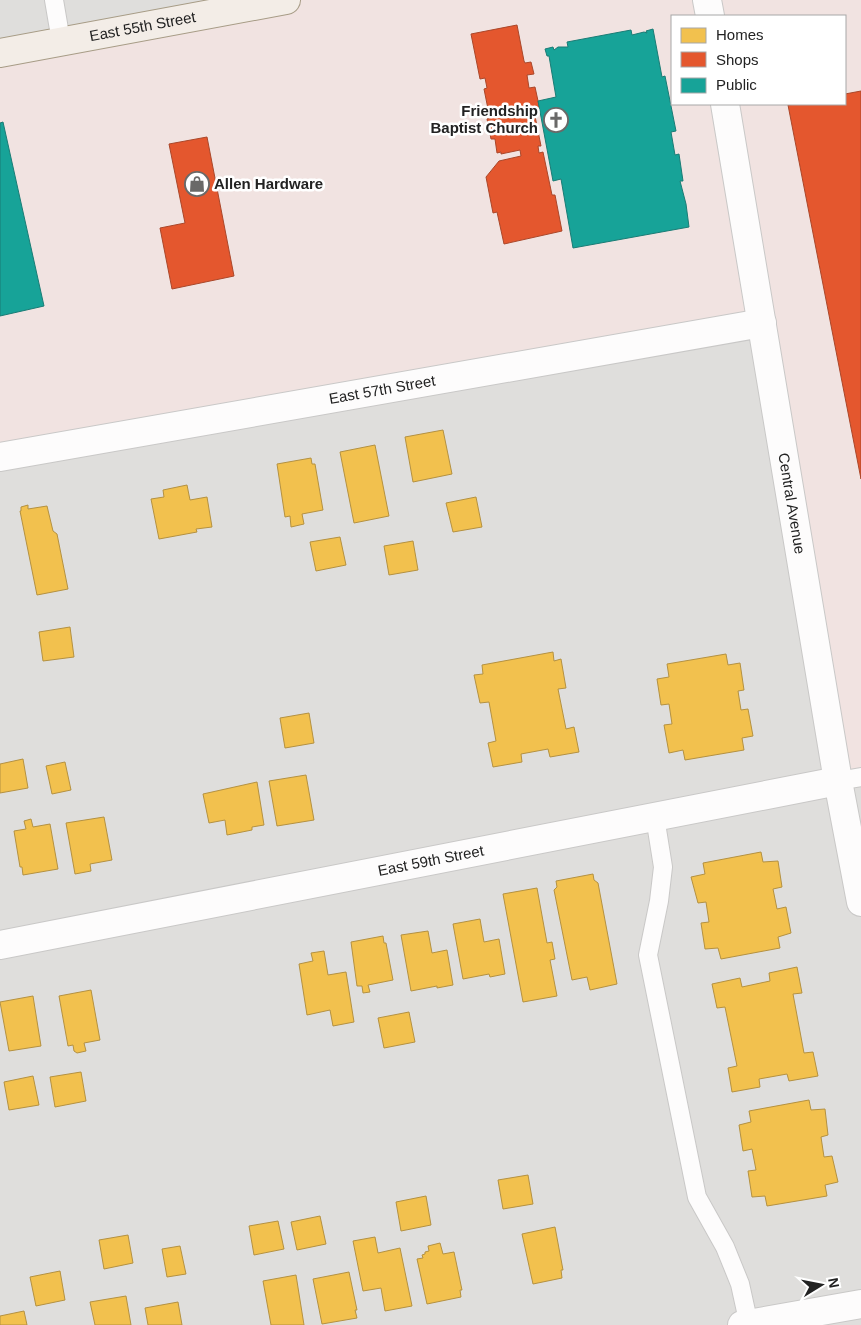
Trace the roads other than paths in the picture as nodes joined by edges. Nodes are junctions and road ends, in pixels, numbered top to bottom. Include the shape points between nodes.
1 (54, 0) edge
2 (286, 0) edge
3 (707, 0) edge
4 (710, 15) edge
5 (61, 41) junction
6 (0, 53) edge
7 (725, 105) edge
8 (762, 323) junction
9 (0, 457) edge
10 (849, 779) edge
11 (655, 816) junction
12 (861, 902) edge
13 (0, 945) edge
14 (861, 1304) edge
15 (747, 1325) edge

1 - 5 lane
2 - 5 main road, East 55th Street
3 - 4 street
5 - 6 main road, East 55th Street
7 - 8 street, Central Avenue
8 - 9 street, East 57th Street
8 - 10 street, Central Avenue
10 - 11 street, East 59th Street
10 - 12 street, Central Avenue
11 - 13 street, East 59th Street
11 - 15 lane via 663,867 648,955 696,1197 725,1247 740,1284
14 - 15 street

